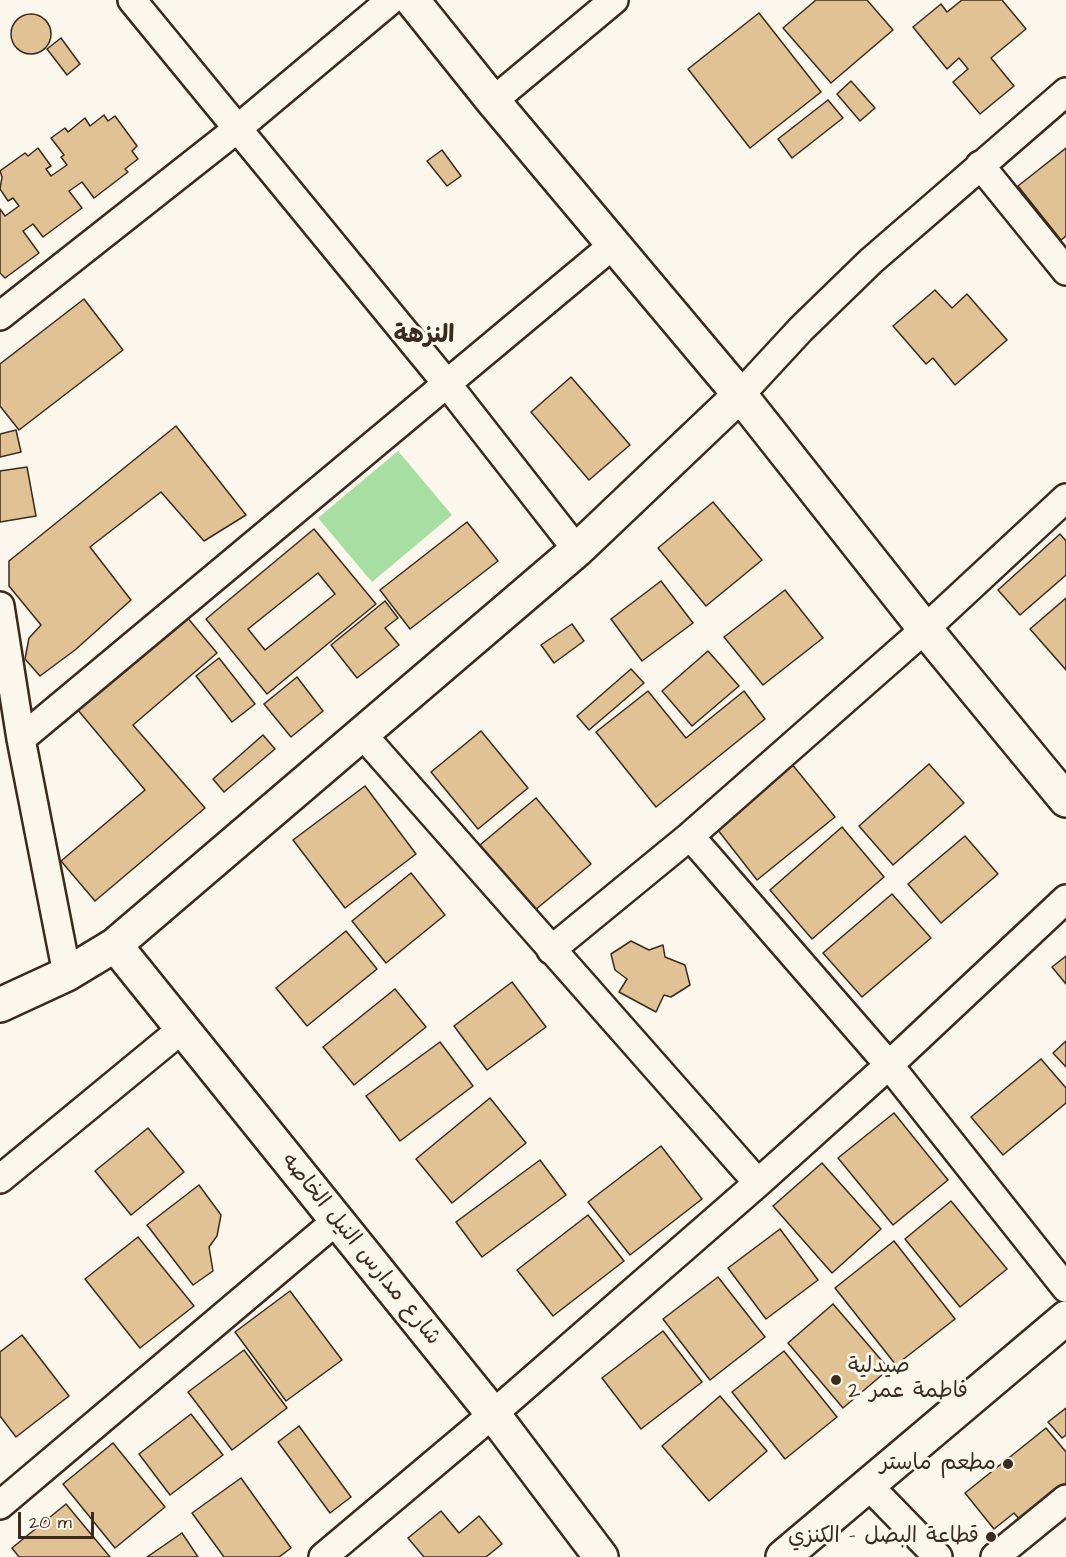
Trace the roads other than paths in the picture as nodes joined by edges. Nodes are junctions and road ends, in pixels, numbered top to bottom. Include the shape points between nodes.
1 (132, 0) edge
2 (391, 0) edge
3 (412, 0) edge
4 (614, 0) edge
5 (1066, 92) edge
6 (493, 101) junction
7 (237, 129) junction
8 (980, 165) junction
9 (613, 245) junction
10 (1066, 271) edge
11 (0, 316) edge
12 (448, 385) junction
13 (740, 395) junction
14 (1066, 498) edge
15 (577, 550) junction
16 (0, 606) edge
17 (925, 629) junction
18 (362, 734) junction
19 (21, 739) junction
20 (1066, 800) edge
21 (690, 836) junction
22 (1066, 899) edge
23 (115, 945) junction
24 (551, 950) junction
25 (67, 974) junction
26 (0, 1005) edge
27 (183, 1029) junction
28 (889, 1065) junction
29 (0, 1179) edge
30 (758, 1183) junction
31 (336, 1221) junction
32 (1066, 1288) edge
33 (1066, 1318) edge
34 (493, 1414) junction
35 (868, 1485) junction
36 (1066, 1499) edge
37 (0, 1505) edge
38 (1024, 1548) edge
39 (323, 1557) edge
40 (601, 1557) edge
41 (783, 1557) edge
42 (938, 1557) edge
43 (995, 1557) edge

1 - 7 street
2 - 7 street
3 - 6 street
4 - 6 street
5 - 8 street
6 - 9 street
7 - 11 street
7 - 12 street
8 - 10 street
8 - 13 street via 871,261
9 - 12 street
9 - 13 street
12 - 15 street
12 - 19 street
13 - 15 street
13 - 17 street
14 - 17 street
15 - 18 street
16 - 19 street
17 - 20 street
17 - 21 street
18 - 23 street
18 - 24 street
19 - 25 street
21 - 24 street
21 - 28 street
22 - 28 street
23 - 25 street
23 - 27 street, شارع مدارس النيل الخاصه
24 - 30 street
25 - 26 street
27 - 29 street
27 - 31 street, شارع مدارس النيل الخاصه
28 - 30 street
28 - 32 street
30 - 34 street
31 - 34 street, شارع مدارس النيل الخاصه
31 - 37 street
33 - 35 street
34 - 39 street
34 - 40 street, شارع مدارس النيل الخاصه
35 - 41 street
35 - 42 street
36 - 38 street
38 - 43 street

